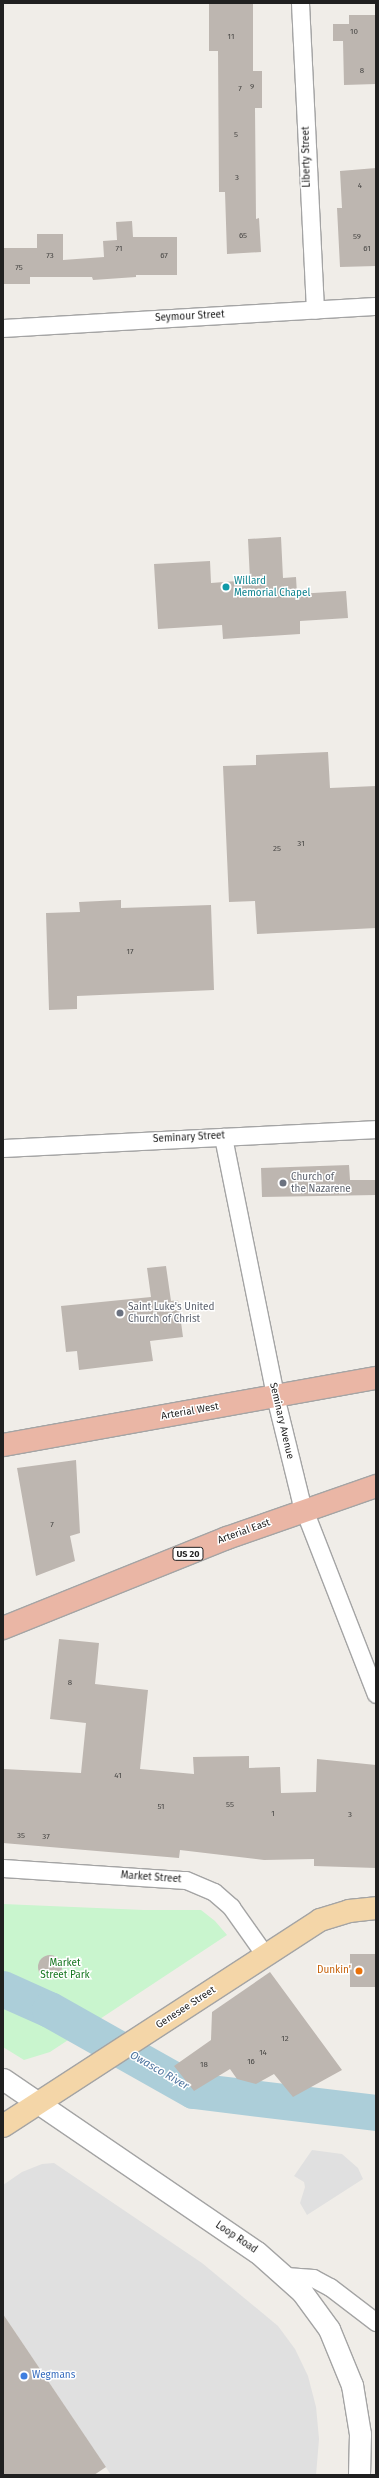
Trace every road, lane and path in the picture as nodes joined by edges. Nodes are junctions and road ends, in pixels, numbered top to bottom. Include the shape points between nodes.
1 (300, 3) edge
2 (376, 306) edge
3 (315, 310) junction
4 (3, 328) edge
5 (376, 1129) edge
6 (223, 1137) junction
7 (3, 1148) edge
8 (376, 1378) edge
9 (275, 1396) junction
10 (3, 1445) edge
11 (376, 1486) edge
12 (305, 1510) junction
13 (3, 1628) edge
14 (376, 1694) edge
15 (3, 1868) edge
16 (376, 1908) edge
17 (265, 1955) junction
18 (3, 2079) edge
19 (38, 2103) junction
20 (3, 2126) edge
21 (286, 2276) junction
22 (376, 2322) edge
23 (359, 2475) edge

1 - 3 street, Liberty Street
2 - 3 street, Seymour Street
3 - 4 street, Seymour Street
5 - 6 street, Seminary Street
6 - 7 street, Seminary Street
6 - 9 street, Seminary Avenue
8 - 9 highway, Arterial West
9 - 10 highway, Arterial West
9 - 12 street, Seminary Avenue
11 - 12 highway, Arterial East / US 20
12 - 13 highway, Arterial East / US 20 via 220,1541
12 - 14 street, Seminary Avenue
15 - 17 street, Market Street via 186,1880 214,1892 231,1907
16 - 17 main road, Genesee Street via 349,1911 320,1920
17 - 19 main road, Genesee Street
18 - 19 street, Loop Road
19 - 20 main road, Genesee Street
19 - 21 street, Loop Road via 257,2252
21 - 22 street via 313,2278 330,2287
21 - 23 street, Loop Road via 314,2307 338,2345 356,2404 360,2434

